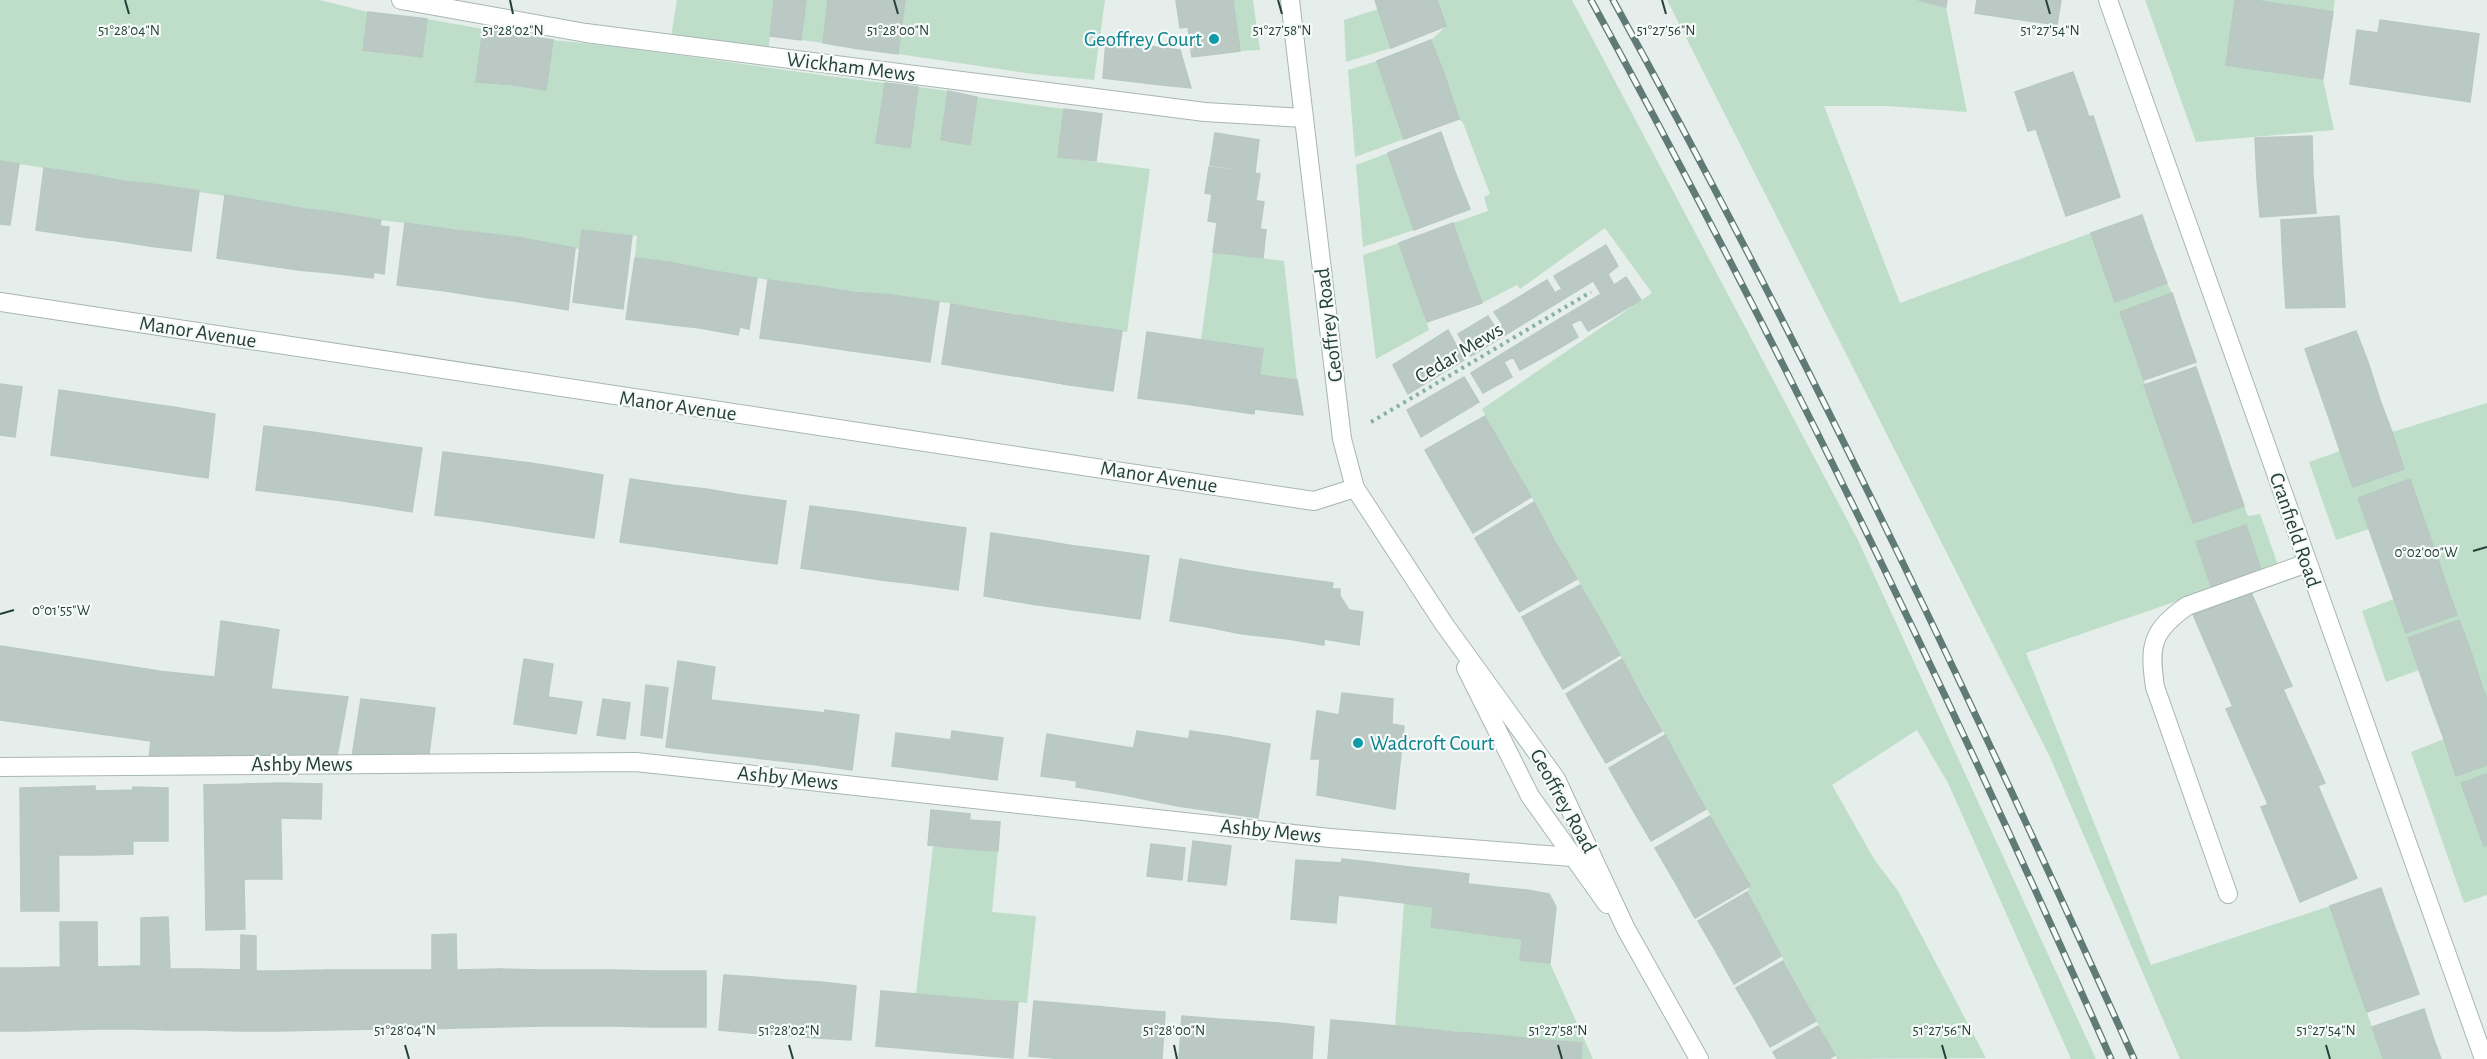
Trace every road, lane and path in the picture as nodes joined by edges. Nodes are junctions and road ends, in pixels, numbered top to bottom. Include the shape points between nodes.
1 (401, 0) edge
2 (1290, 0) edge
3 (2108, 0) edge
4 (1304, 118) junction
5 (1591, 292) dead end
6 (0, 302) edge
7 (1342, 440) junction
8 (1355, 488) junction
9 (2307, 563) junction
10 (1444, 624) junction
11 (0, 767) edge
12 (1572, 857) junction
13 (2229, 894) dead end
14 (1626, 929) junction
15 (1700, 1059) edge
16 (2484, 1059) edge

1 - 4 street, Wickham Mews via 586,33 1205,112
2 - 4 street, Geoffrey Road
3 - 9 street, Cranfield Road
4 - 7 street, Geoffrey Road
5 - 7 path, Cedar Mews
6 - 8 street, Manor Avenue via 1314,501
7 - 8 street, Geoffrey Road
8 - 10 street, Geoffrey Road
9 - 13 street via 2187,606 2158,632 2150,657 2155,687
9 - 16 street, Cranfield Road
10 - 12 street, Geoffrey Road via 1521,780
10 - 14 street, Geoffrey Road via 1556,779
11 - 12 street, Ashby Mews via 636,762 1318,837
12 - 14 street, Geoffrey Road
14 - 15 street, Geoffrey Road

